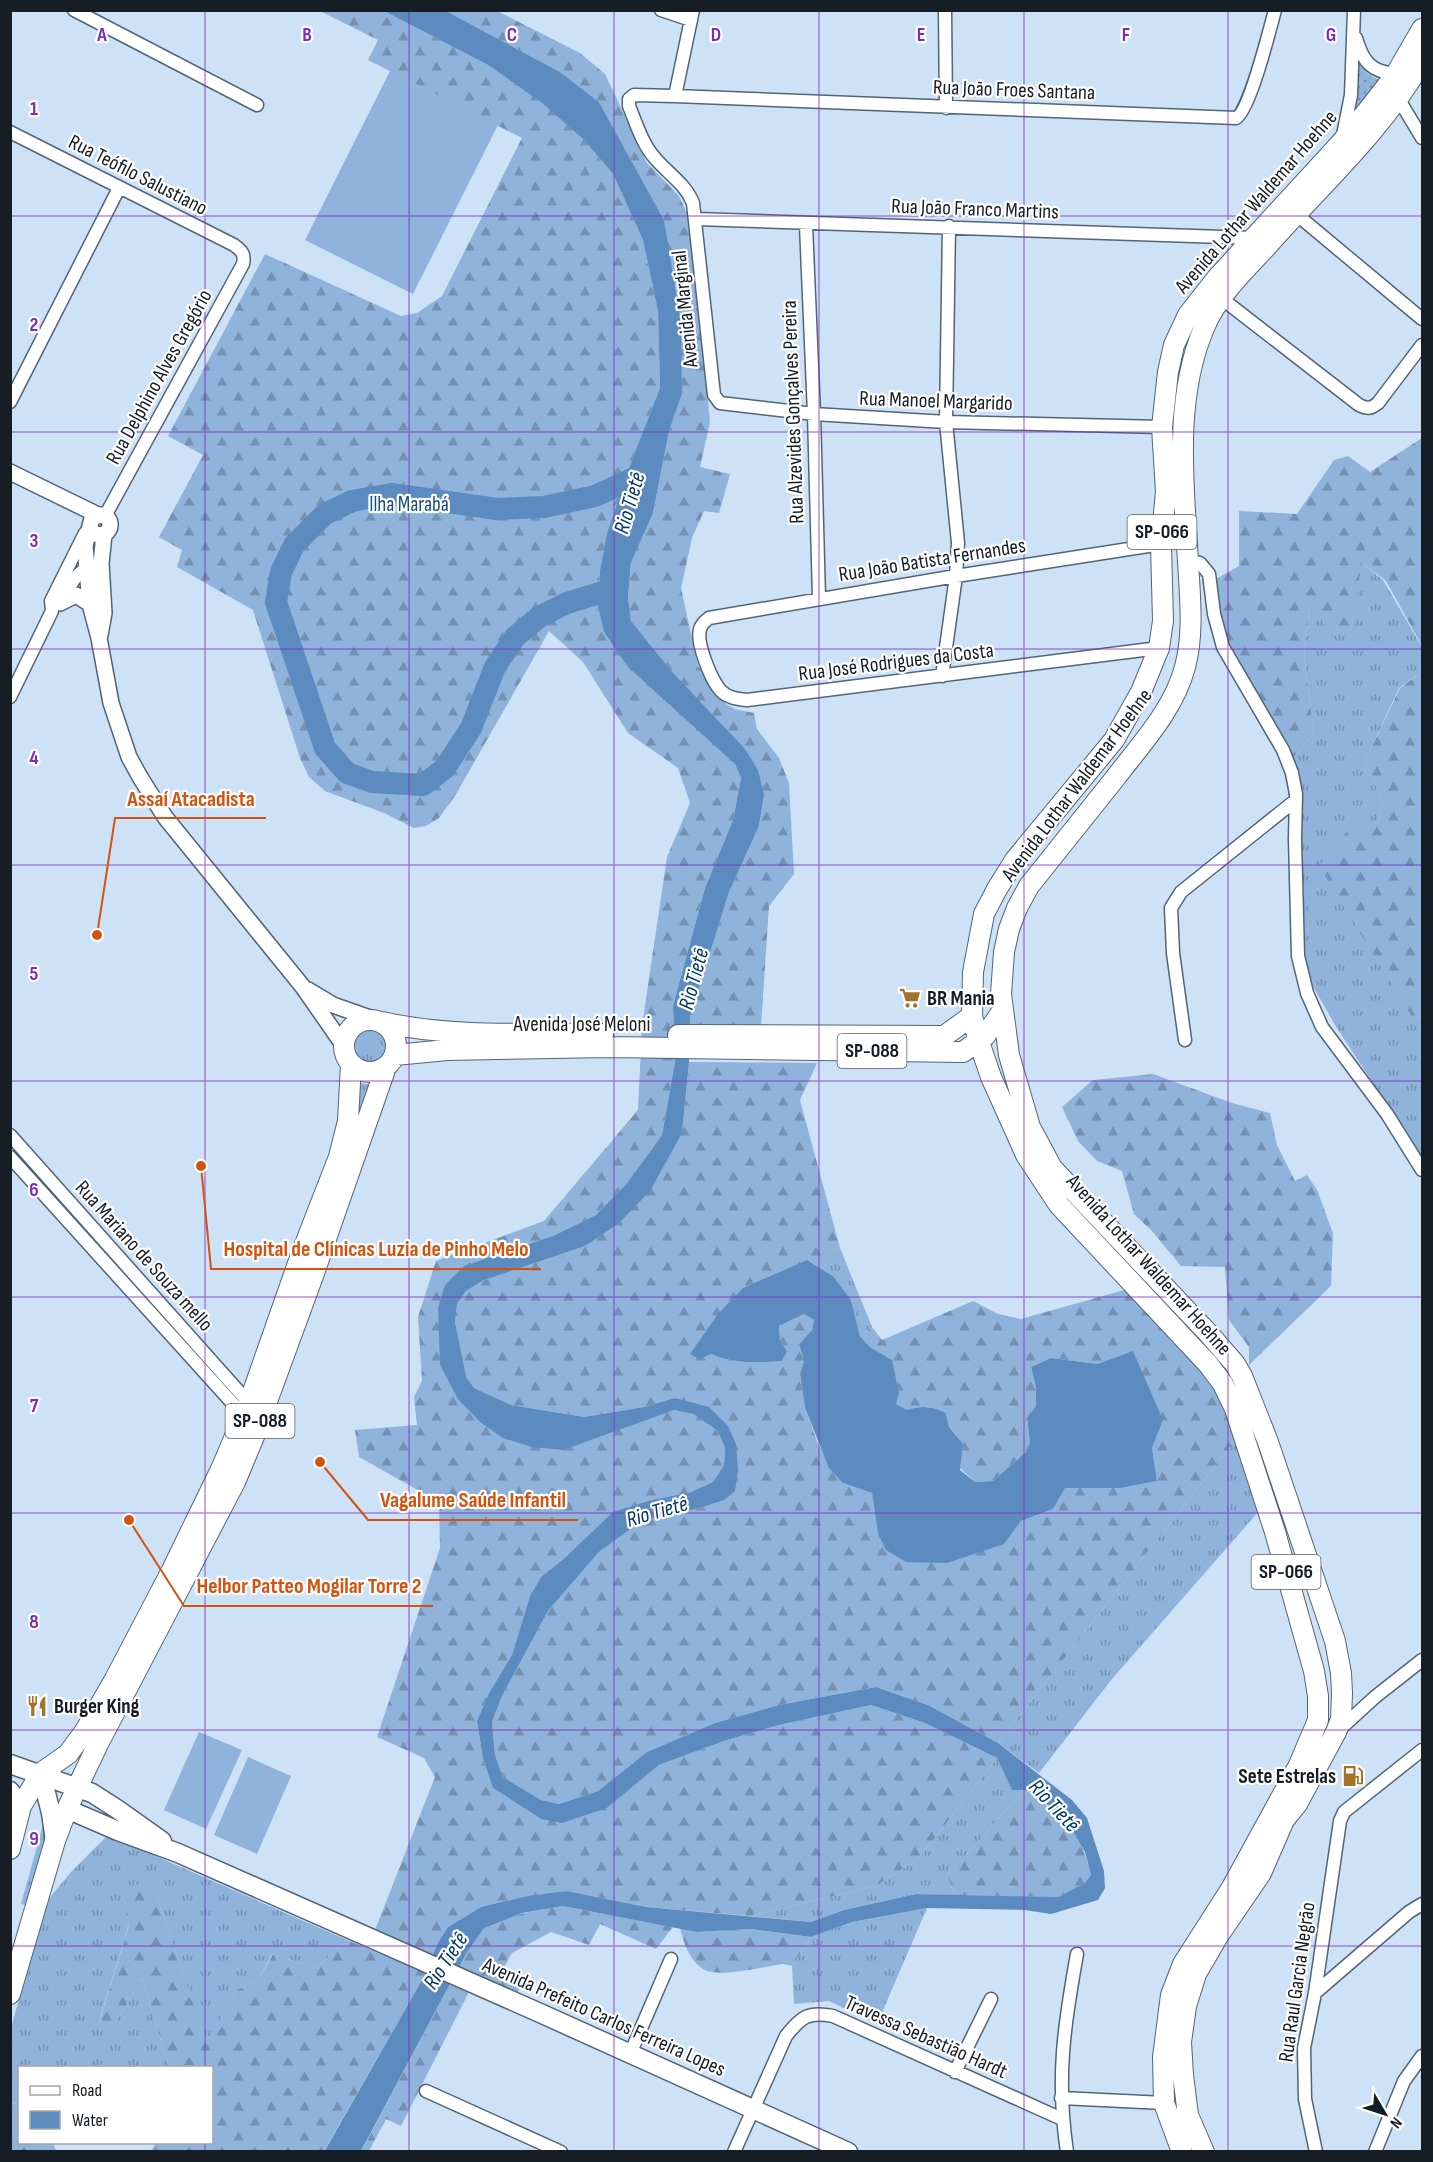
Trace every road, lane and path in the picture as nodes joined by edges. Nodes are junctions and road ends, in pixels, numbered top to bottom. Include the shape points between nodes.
1 (74, 10) edge
2 (661, 10) edge
3 (945, 10) edge
4 (1275, 10) edge
5 (1354, 10) edge
6 (692, 15) edge
7 (1354, 29) junction
8 (1422, 29) edge
9 (1422, 61) edge
10 (1396, 74) junction
11 (675, 96) junction
12 (1398, 98) junction
13 (629, 99) joint
14 (257, 105) dead end
15 (946, 108) junction
16 (10, 132) edge
17 (1422, 138) edge
18 (1340, 144) junction
19 (119, 188) junction
20 (1296, 213) junction
21 (696, 219) junction
22 (806, 225) junction
23 (949, 226) junction
24 (1253, 238) junction
25 (244, 257) joint
26 (1221, 298) junction
27 (1422, 320) edge
28 (1422, 345) edge
29 (714, 395) joint
30 (10, 402) edge
31 (814, 414) junction
32 (946, 422) junction
33 (1162, 427) junction
34 (10, 472) edge
35 (95, 521) junction
36 (1161, 544) junction
37 (1188, 560) junction
38 (94, 566) junction
39 (956, 576) junction
40 (819, 598) junction
41 (90, 603) junction
42 (56, 607) junction
43 (709, 618) joint
44 (99, 638) junction
45 (1159, 648) junction
46 (942, 676) junction
47 (10, 697) edge
48 (1296, 800) junction
49 (303, 987) junction
50 (1003, 1010) junction
51 (972, 1016) junction
52 (377, 1021) junction
53 (1185, 1040) dead end
54 (611, 1041) junction
55 (718, 1042) junction
56 (979, 1042) junction
57 (347, 1055) junction
58 (391, 1061) junction
59 (10, 1135) edge
60 (10, 1157) edge
61 (1422, 1170) edge
62 (246, 1410) junction
63 (1422, 1660) edge
64 (1336, 1732) junction
65 (1422, 1750) edge
66 (10, 1764) edge
67 (41, 1773) junction
68 (79, 1783) junction
69 (16, 1798) edge
70 (67, 1809) junction
71 (55, 1841) junction
72 (10, 1849) edge
73 (178, 1852) junction
74 (1422, 1904) edge
75 (1409, 1912) junction
76 (1422, 1915) edge
77 (32, 1919) junction
78 (10, 1940) edge
79 (1077, 1954) dead end
80 (671, 1959) dead end
81 (1315, 1993) junction
82 (10, 1994) edge
83 (991, 1999) dead end
84 (630, 2054) junction
85 (1422, 2056) edge
86 (955, 2072) junction
87 (426, 2091) dead end
88 (1061, 2098) junction
89 (1164, 2103) junction
90 (753, 2109) junction
91 (1062, 2118) junction
92 (561, 2151) edge
93 (734, 2151) edge
94 (848, 2151) edge
95 (1067, 2151) edge
96 (1182, 2151) edge
97 (1204, 2151) edge
98 (1316, 2151) edge
99 (1375, 2151) edge

1 - 14 street
2 - 6 street
3 - 15 street
4 - 15 street, Rua João Froes Santana via 1248,100 1239,117
5 - 7 street
6 - 11 street
7 - 10 street via 1368,63 1376,71
7 - 18 street via 1352,95
8 - 10 main road, SP-066
9 - 12 main road, SP-066
10 - 18 main road, Avenida Lothar Waldemar Hoehne / SP-066
11 - 13 street, Rua João Froes Santana via 634,95
11 - 15 street, Rua João Froes Santana
12 - 17 street
12 - 20 main road, Avenida Lothar Waldemar Hoehne / SP-066 via 1343,165
13 - 21 street, Avenida Marginal via 648,149 689,193
16 - 19 street, Rua Teófilo Salustiano
18 - 24 main road, Avenida Lothar Waldemar Hoehne / SP-066
19 - 25 street, Rua Teófilo Salustiano via 234,245
19 - 30 street
20 - 26 main road, Avenida Lothar Waldemar Hoehne / SP-066
20 - 27 street
21 - 22 street, Rua João Franco Martins
21 - 29 street, Avenida Marginal
22 - 23 street, Rua João Franco Martins
22 - 31 street, Rua Alzevides Gonçalves Pereira
23 - 24 street, Rua João Franco Martins
23 - 32 street
24 - 33 main road, Avenida Lothar Waldemar Hoehne / SP-066 via 1188,315 1178,335 1168,372
25 - 35 street, Rua Delphino Alves Gregório
26 - 28 street via 1367,409 1378,403
26 - 37 main road, Avenida Lothar Waldemar Hoehne / SP-066 via 1204,327 1193,358 1185,415
29 - 31 street, Rua Manoel Margarido via 723,404
31 - 32 street, Rua Manoel Margarido
31 - 40 street, Rua Alzevides Gonçalves Pereira
32 - 33 street, Rua Manoel Margarido
32 - 39 street via 958,543
33 - 36 main road, Avenida Lothar Waldemar Hoehne / SP-066 via 1166,492
34 - 35 street via 65,500
35 - 38 street via 85,546
35 - 38 street via 94,534 104,535
35 - 42 street, Rua Delphino Alves Gregório via 51,601
36 - 39 street, Rua João Batista Fernandes
36 - 45 main road, Avenida Lothar Waldemar Hoehne / SP-066 via 1163,621
37 - 48 street via 1200,563 1209,574 1222,646 1284,750
37 - 50 main road, Avenida Lothar Waldemar Hoehne / SP-066 via 1191,614 1188,649 1178,686 1161,717 1029,886 1017,908 1004,952
38 - 41 street, Avenida José Meloni
38 - 42 street via 76,576
38 - 44 street via 104,613
39 - 40 street, Rua João Batista Fernandes
39 - 46 street
40 - 43 street, Rua João Batista Fernandes
41 - 42 street via 76,595
41 - 44 street, Avenida José Meloni
42 - 47 street, Rua Delphino Alves Gregório
43 - 46 street, Rua José Rodrigues da Costa via 699,634 709,672 721,691 738,699
44 - 49 street, Avenida José Meloni via 111,703 140,777 165,817
45 - 46 street, Rua José Rodrigues da Costa
45 - 51 main road, Avenida Lothar Waldemar Hoehne / SP-066 via 1141,692 1114,740 1015,860 996,889 984,914 976,953
48 - 53 street via 1181,892 1171,908
48 - 61 street via 1298,956 1307,993 1322,1027 1387,1114
49 - 52 street, Avenida José Meloni via 333,1005
49 - 57 street, Avenida José Meloni
50 - 56 main road
50 - 64 main road, Avenida Lothar Waldemar Hoehne / SP-066 via 1009,1055 1030,1127 1052,1168 1231,1359 1242,1377 1335,1641 1341,1683 1341,1719
51 - 55 main road, Avenida José Meloni / SP-088 via 944,1036
51 - 56 main road, Avenida Lothar Waldemar Hoehne / SP-066
52 - 54 main road, Avenida José Meloni / SP-088 via 414,1028
52 - 57 main road via 356,1024 350,1029
52 - 58 main road via 393,1032 397,1048
54 - 55 main road, Avenida José Meloni / SP-088
54 - 58 main road, Avenida José Meloni / SP-088 via 447,1050
55 - 56 main road, Avenida José Meloni / SP-088 via 963,1052
56 - 89 main road, Avenida Lothar Waldemar Hoehne / SP-066 via 1015,1133 1041,1180 1059,1205 1223,1384 1245,1437 1314,1671 1318,1720 1308,1746 1231,1889 1183,1964 1171,1995 1163,2057
57 - 58 main road, SP-088 via 364,1072 380,1071
57 - 62 main road, SP-088 via 348,1121 344,1139
58 - 68 main road, SP-088 via 235,1482
59 - 62 street, Rua Mariano de Souza mello
60 - 62 street, Rua Mariano de Souza mello
62 - 67 main road, SP-088 via 207,1500 116,1679 78,1742
63 - 64 street
64 - 97 main road, Avenida Lothar Waldemar Hoehne / SP-066 via 1297,1804 1284,1820 1261,1873 1196,1974 1181,2042 1188,2115
65 - 81 street, Rua Raul Garcia Negrão via 1341,1817
66 - 67 main road, Avenida Prefeito Carlos Ferreira Lopes
67 - 68 main road, Avenida Prefeito Carlos Ferreira Lopes
67 - 69 main road, SP-088
67 - 71 main road
68 - 70 main road
68 - 73 main road, Avenida Prefeito Carlos Ferreira Lopes
69 - 72 main road
70 - 71 main road
70 - 73 main road, Avenida Prefeito Carlos Ferreira Lopes
71 - 77 main road
73 - 84 main road, Avenida Prefeito Carlos Ferreira Lopes
74 - 75 street
75 - 76 street
75 - 81 street
77 - 78 main road
77 - 82 main road
79 - 88 street via 1065,2020
80 - 84 street
81 - 98 street, Rua Raul Garcia Negrão via 1303,2074
83 - 86 street
84 - 90 main road, Avenida Prefeito Carlos Ferreira Lopes
85 - 99 street via 1404,2081
86 - 90 street, Travessa Sebastião Hardt via 833,2016 818,2013 806,2016 786,2036
86 - 91 street, Travessa Sebastião Hardt
87 - 92 street
88 - 89 street
88 - 91 street
89 - 96 main road, Avenida Lothar Waldemar Hoehne / SP-066
90 - 93 street, Travessa Sebastião Hardt
90 - 94 main road, Avenida Prefeito Carlos Ferreira Lopes
91 - 95 street

